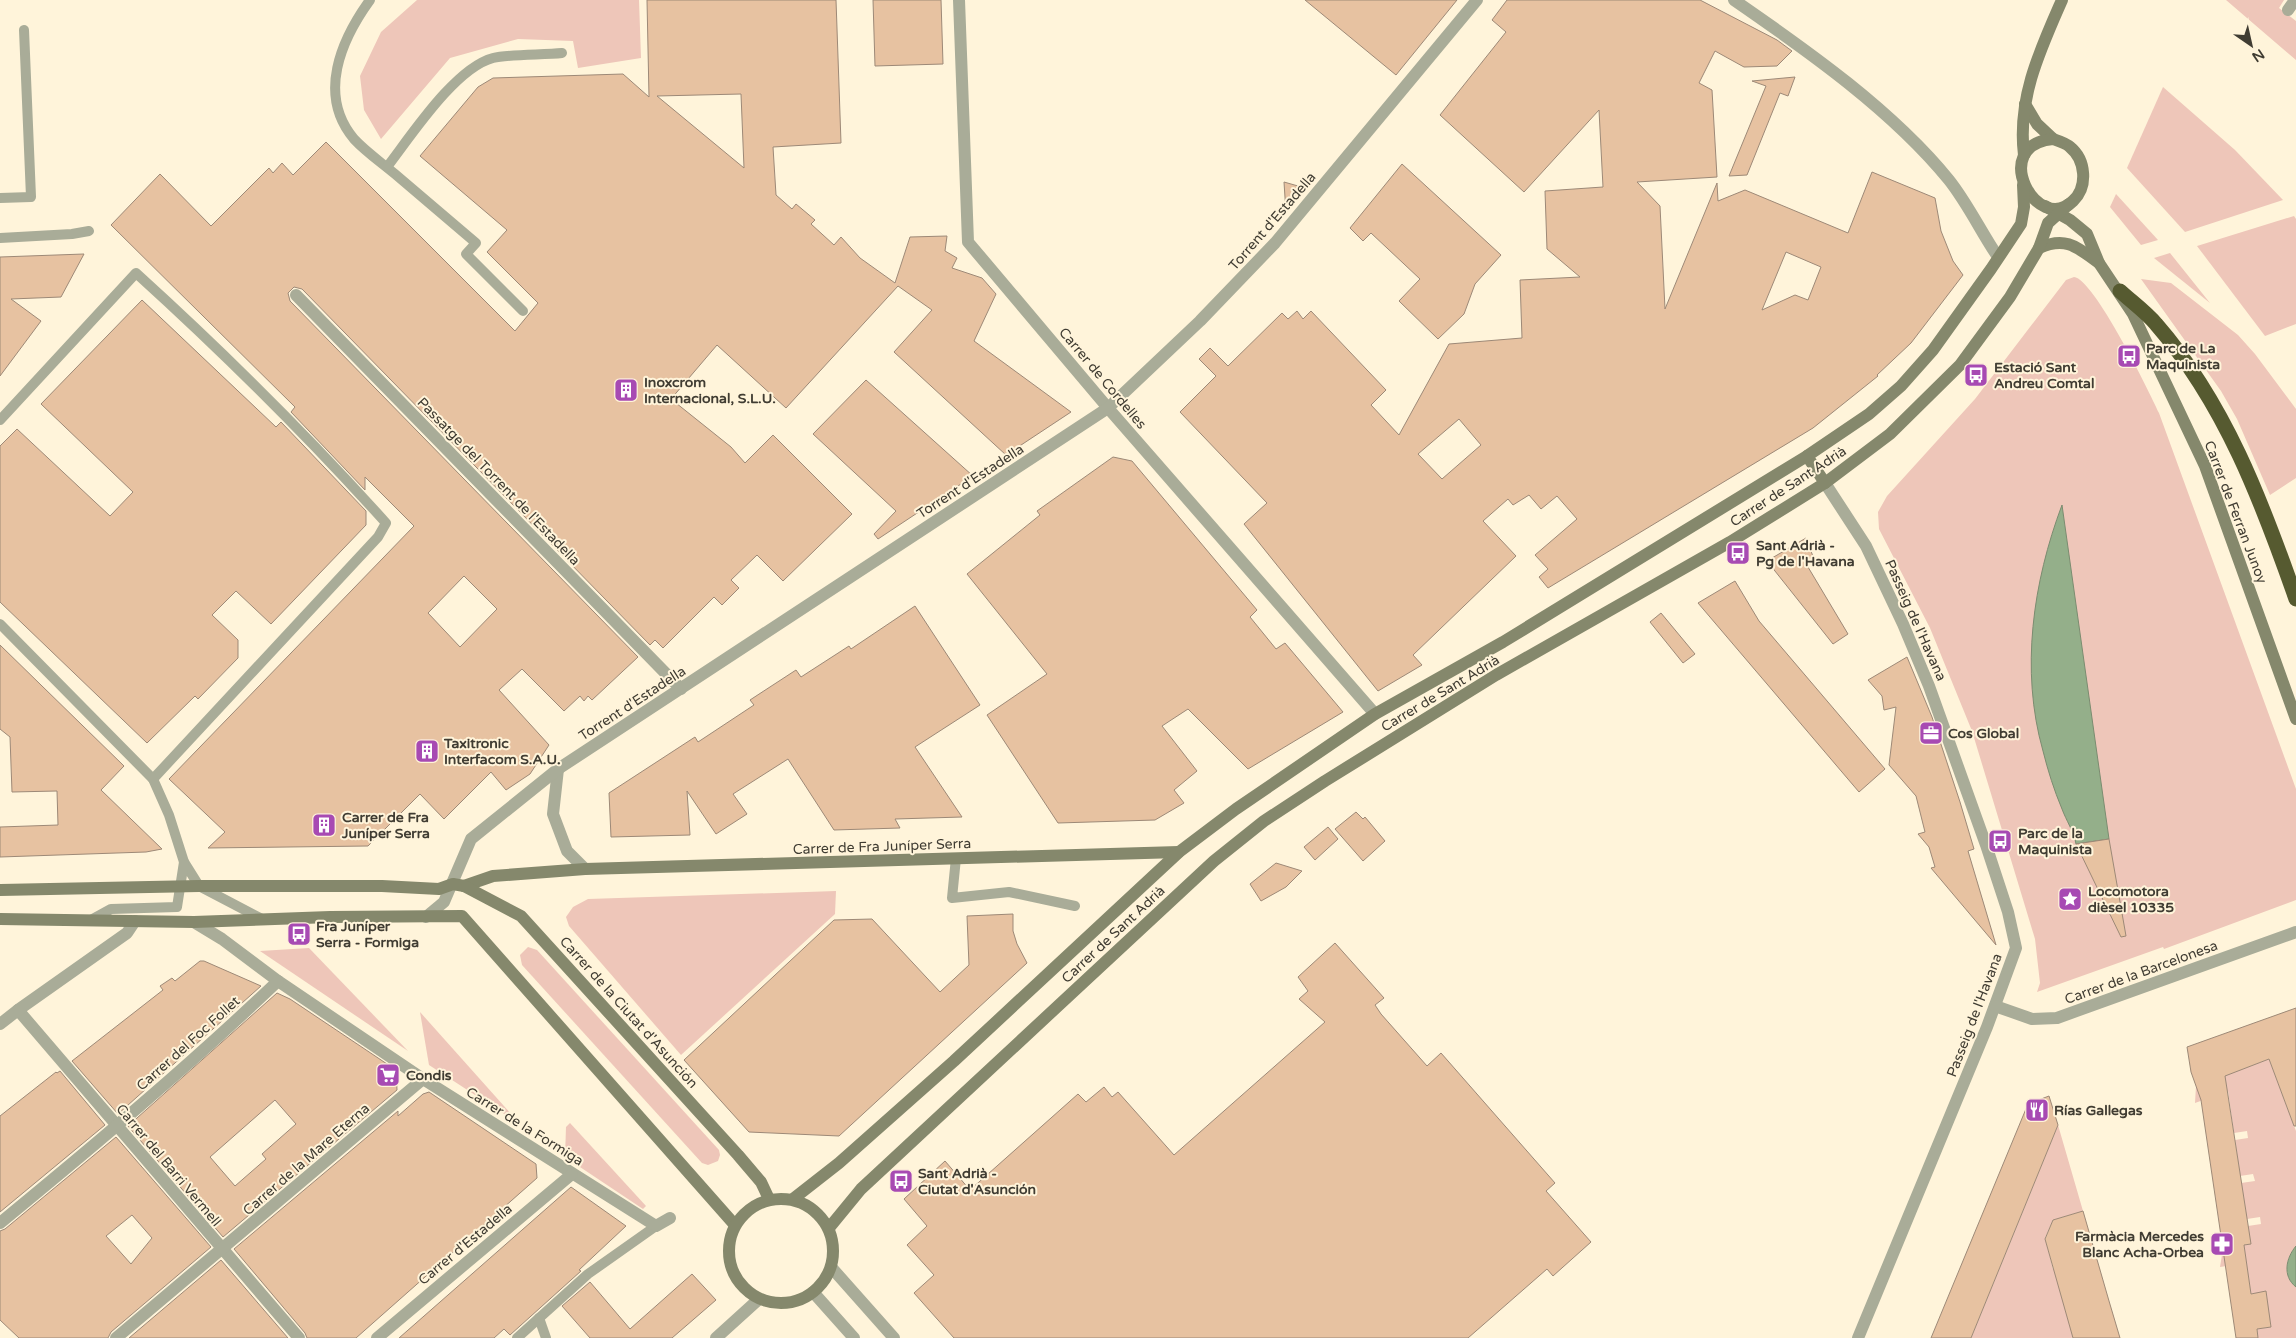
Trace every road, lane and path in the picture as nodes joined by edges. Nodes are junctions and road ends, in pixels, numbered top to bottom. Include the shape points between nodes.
1 (370, 0) edge
2 (959, 0) edge
3 (1477, 0) edge
4 (1734, 0) edge
5 (2062, 0) edge
6 (24, 30) dead end
7 (562, 53) dead end
8 (2025, 104) junction
9 (2053, 139) junction
10 (2024, 155) junction
11 (387, 167) junction
12 (2024, 185) junction
13 (0, 198) edge
14 (2069, 204) junction
15 (2045, 206) junction
16 (2058, 213) junction
17 (89, 231) dead end
18 (0, 238) edge
19 (2039, 248) junction
20 (1998, 257) junction
21 (2099, 263) junction
22 (2120, 291) junction
23 (296, 295) dead end
24 (523, 311) dead end
25 (1108, 408) junction
26 (0, 420) edge
27 (1807, 456) junction
28 (1825, 483) junction
29 (2296, 599) edge
30 (0, 624) edge
31 (681, 689) junction
32 (1375, 714) junction
33 (2296, 719) edge
34 (558, 769) junction
35 (153, 779) junction
36 (1179, 852) junction
37 (956, 858) junction
38 (184, 862) junction
39 (585, 869) junction
40 (459, 885) junction
41 (180, 886) junction
42 (199, 886) junction
43 (0, 890) edge
44 (1075, 906) dead end
45 (426, 917) junction
46 (0, 919) edge
47 (263, 919) junction
48 (91, 921) junction
49 (135, 921) junction
50 (194, 922) junction
51 (2296, 932) edge
52 (278, 981) junction
53 (1995, 1006) junction
54 (18, 1010) junction
55 (0, 1024) edge
56 (423, 1080) junction
57 (116, 1127) junction
58 (572, 1174) junction
59 (769, 1199) junction
60 (793, 1199) junction
61 (670, 1218) dead end
62 (0, 1223) edge
63 (734, 1224) junction
64 (656, 1226) junction
65 (829, 1228) junction
66 (222, 1250) junction
67 (831, 1267) junction
68 (813, 1292) junction
69 (759, 1299) junction
70 (539, 1318) junction
71 (116, 1338) edge
72 (299, 1338) edge
73 (376, 1338) edge
74 (517, 1338) edge
75 (546, 1338) edge
76 (716, 1338) edge
77 (854, 1338) edge
78 (894, 1338) edge
79 (1858, 1338) edge

1 - 11 lane via 342,51 334,85 338,109 354,138
2 - 25 street, Carrer de Cordelles via 968,242
3 - 25 street, Torrent d'Estadella via 1275,243 1200,321
4 - 20 street via 1800,45 1926,153 1966,204
5 - 8 street via 2035,63
6 - 13 lane via 31,197
7 - 11 lane via 493,58 471,69 433,108
8 - 9 street via 2037,124
8 - 10 street
9 - 10 street via 2042,140
9 - 14 street via 2070,146 2082,163 2081,189
10 - 12 street via 2021,165
11 - 24 lane via 476,243 466,254
12 - 15 street via 2032,199
12 - 20 street, Carrer de Sant Adrià via 2021,224
14 - 15 street via 2054,208
14 - 16 street, Carrer de Sant Adrià
15 - 16 street, Carrer de Ferran Junoy
16 - 19 street, Carrer de Sant Adrià via 2045,228
16 - 21 street, Carrer de Ferran Junoy via 2088,234
17 - 18 lane
19 - 21 street via 2060,242 2074,246
19 - 28 street, Carrer de Sant Adrià via 2010,297 1960,365 1890,434
20 - 27 street, Carrer de Sant Adrià via 1933,350 1901,386 1869,414
21 - 22 street, Carrer de Ferran Junoy
22 - 29 highway via 2155,322 2204,389 2261,503
22 - 33 street, Carrer de Ferran Junoy via 2205,466
23 - 31 street, Passatge del Torrent de l'Estadella
25 - 31 street, Torrent d'Estadella
25 - 32 street, Carrer de Cordelles
26 - 35 lane via 136,273 203,334 312,443 386,523 378,537
27 - 28 street
27 - 32 street, Carrer de Sant Adrià via 1503,642
28 - 53 street, Passeig de l'Havana via 1866,546 1903,624 1950,740 1989,853 2016,948
28 - 65 street, Carrer de Sant Adrià via 1730,542 1496,675 1264,821 1214,861 861,1188
30 - 35 lane
31 - 34 street, Torrent d'Estadella
32 - 36 street, Carrer de Sant Adrià via 1236,808
34 - 39 street via 553,814 568,851
34 - 40 street, Torrent d'Estadella via 471,839
35 - 38 lane
36 - 37 street, Carrer de Fra Juníper Serra
36 - 60 street, Carrer de Sant Adrià via 954,1061 839,1163
37 - 39 street, Carrer de Fra Juníper Serra
37 - 44 lane via 952,898 1009,892
38 - 41 lane
38 - 42 lane
39 - 40 street, Carrer de Fra Juníper Serra via 493,876
40 - 42 street via 438,889
40 - 45 street, Torrent d'Estadella
40 - 59 street, Carrer de la Ciutat d'Asunción via 521,916 738,1155 761,1182
41 - 42 street
41 - 43 street
41 - 48 lane via 177,906 111,910
42 - 47 lane
45 - 47 street
45 - 63 street via 462,916
46 - 48 street
47 - 50 street
48 - 49 street
49 - 50 street
49 - 54 street via 127,933
50 - 52 street, Carrer de la Formiga
51 - 53 street, Carrer de la Barcelonesa via 2057,1018 2032,1019
52 - 56 street, Carrer de la Formiga
52 - 57 street, Carrer del Foc Follet
53 - 79 street, Passeig de l'Havana
54 - 55 street
54 - 57 street, Carrer del Barri Vermell
56 - 58 street, Carrer de la Formiga
56 - 66 street, Carrer de la Mare Eterna
57 - 62 street, Carrer del Foc Follet
57 - 66 street, Carrer del Barri Vermell
58 - 64 street, Carrer de la Formiga
58 - 73 street, Carrer d'Estadella
59 - 60 street
59 - 63 street via 746,1211
60 - 65 street via 815,1211
61 - 64 street
63 - 69 street via 728,1244 730,1267 739,1283
64 - 70 lane via 588,1274
65 - 67 street via 834,1246
66 - 71 street, Carrer de la Mare Eterna
66 - 72 street, Carrer del Barri Vermell
67 - 68 street
67 - 78 street
68 - 69 street via 791,1302 771,1303
68 - 77 street
69 - 76 street
70 - 74 lane
70 - 75 lane

